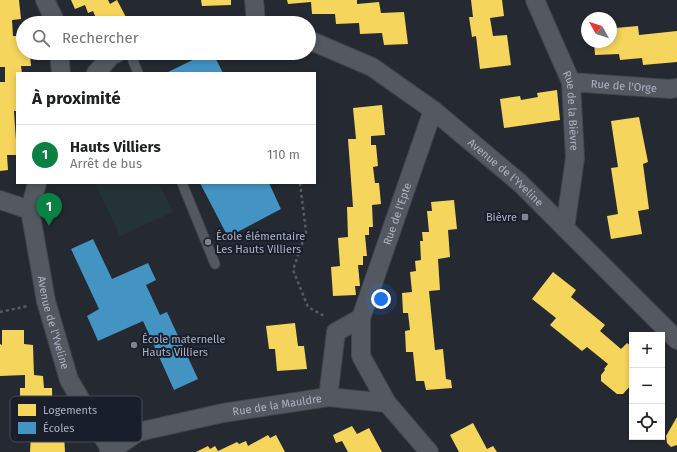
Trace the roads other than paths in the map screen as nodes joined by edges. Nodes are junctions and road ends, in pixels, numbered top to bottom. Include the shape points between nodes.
1 (45, 0) edge
2 (254, 0) edge
3 (535, 0) edge
4 (53, 16) edge
5 (255, 16) edge
6 (316, 43) edge
7 (60, 60) edge
8 (106, 60) edge
9 (133, 60) edge
10 (61, 72) edge
11 (97, 72) edge
12 (138, 72) edge
13 (571, 82) junction
14 (677, 88) edge
15 (433, 110) junction
16 (37, 184) edge
17 (182, 184) edge
18 (0, 200) edge
19 (30, 210) junction
20 (565, 228) junction
21 (215, 264) dead end
22 (361, 318) junction
23 (677, 340) edge
24 (78, 396) edge
25 (328, 397) junction
26 (386, 403) junction
27 (142, 431) edge
28 (105, 442) edge
29 (124, 442) edge
30 (111, 452) edge
31 (429, 452) edge

1 - 4 street
2 - 5 street
3 - 13 street, Rue de la Bièvre
6 - 15 street, Avenue de l'Yveline via 372,68
7 - 10 street
8 - 11 street
9 - 12 lane
13 - 14 street, Rue de l'Orge
13 - 20 street, Rue de la Bièvre via 575,158
15 - 20 street, Avenue de l'Yveline via 520,183
15 - 22 street, Rue de l'Epte
16 - 19 street, Avenue de l'Yveline
17 - 21 lane
18 - 19 street
19 - 24 street, Avenue de l'Yveline via 46,301 69,380
20 - 23 street, Avenue de l'Yveline
22 - 25 street via 336,332
22 - 26 street, Rue de l'Epte via 361,356
25 - 26 street, Rue de la Mauldre
25 - 27 street, Rue de la Mauldre via 223,413
26 - 31 street
28 - 30 street, Avenue de l'Yveline
29 - 30 street, Rue de la Mauldre

